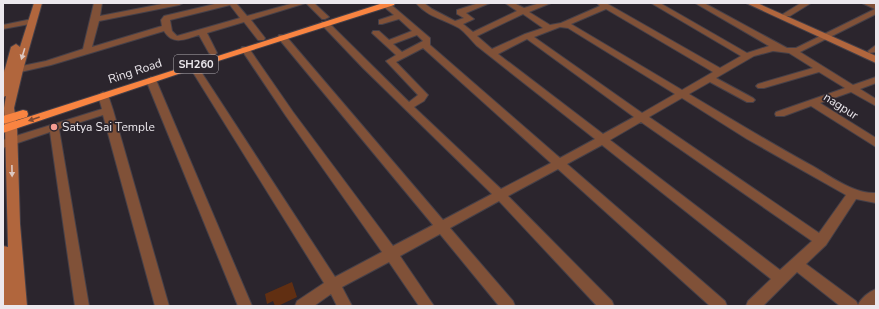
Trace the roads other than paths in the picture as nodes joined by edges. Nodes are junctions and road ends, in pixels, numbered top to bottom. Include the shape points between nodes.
1 (31, 3) edge
2 (38, 3) edge
3 (98, 3) edge
4 (179, 3) edge
5 (228, 3) edge
6 (232, 3) edge
7 (302, 3) edge
8 (310, 3) edge
9 (371, 3) edge
10 (420, 3) edge
11 (486, 3) edge
12 (509, 3) edge
13 (547, 3) edge
14 (655, 3) edge
15 (699, 3) edge
16 (750, 3) edge
17 (762, 3) edge
18 (807, 3) edge
19 (866, 3) edge
20 (388, 4) edge
21 (204, 5) edge
22 (604, 5) edge
23 (876, 7) edge
24 (876, 11) edge
25 (523, 12) junction
26 (787, 14) junction
27 (400, 16) junction
28 (95, 19) junction
29 (246, 19) junction
30 (325, 20) junction
31 (28, 22) junction
32 (382, 22) dead end
33 (455, 24) junction
34 (564, 24) junction
35 (3, 27) edge
36 (166, 28) junction
37 (549, 28) junction
38 (202, 32) junction
39 (418, 32) junction
40 (376, 33) dead end
41 (828, 35) junction
42 (471, 36) junction
43 (528, 36) junction
44 (261, 38) junction
45 (282, 38) junction
46 (387, 43) junction
47 (426, 43) junction
48 (245, 49) junction
49 (785, 50) junction
50 (87, 51) junction
51 (213, 53) junction
52 (492, 53) junction
53 (875, 53) edge
54 (401, 55) junction
55 (747, 56) junction
56 (193, 66) junction
57 (820, 69) junction
58 (10, 72) edge
59 (720, 72) junction
60 (710, 78) junction
61 (151, 80) junction
62 (876, 80) edge
63 (761, 86) dead end
64 (853, 89) junction
65 (3, 94) edge
66 (681, 94) junction
67 (103, 95) junction
68 (750, 100) dead end
69 (813, 103) junction
70 (876, 103) edge
71 (408, 106) junction
72 (108, 110) junction
73 (780, 114) dead end
74 (641, 117) junction
75 (7, 120) edge
76 (54, 127) junction
77 (602, 140) junction
78 (7, 143) edge
79 (876, 143) edge
80 (558, 164) junction
81 (854, 193) junction
82 (500, 195) junction
83 (876, 198) edge
84 (442, 227) junction
85 (821, 240) junction
86 (3, 252) edge
87 (392, 254) junction
88 (796, 264) junction
89 (781, 279) junction
90 (333, 285) junction
91 (876, 296) edge
92 (6, 306) edge
93 (19, 306) edge
94 (82, 306) edge
95 (162, 306) edge
96 (244, 306) edge
97 (302, 306) edge
98 (345, 306) edge
99 (427, 306) edge
100 (508, 306) edge
101 (607, 306) edge
102 (720, 306) edge
103 (754, 306) edge
104 (851, 306) edge
105 (865, 306) edge

1 - 31 street
2 - 31 street
3 - 28 street
4 - 28 street
5 - 21 street
6 - 29 street
7 - 29 street
8 - 30 street
9 - 30 highway, Ring Road / SH260
10 - 33 street
11 - 33 street via 460,12 470,19
12 - 25 street
13 - 25 street
14 - 55 street
15 - 49 street
16 - 41 street
17 - 26 street
18 - 26 street
19 - 23 street
20 - 27 street
20 - 30 highway, Ring Road / SH260
21 - 36 street via 166,18
22 - 34 street
22 - 59 street
24 - 41 street
25 - 37 street
25 - 42 street
26 - 41 street
27 - 32 street
27 - 39 street
28 - 50 street
29 - 38 street
29 - 44 street
30 - 44 highway, Ring Road / SH260
30 - 45 highway, Ring Road / SH260
30 - 71 street via 366,66
31 - 35 street
31 - 58 street
33 - 42 street via 463,27
34 - 37 street
34 - 66 street
36 - 38 street via 175,39
36 - 50 street
37 - 43 street
38 - 51 street
39 - 46 street
39 - 47 street via 427,40
40 - 46 street
41 - 49 street via 798,50
41 - 53 street
42 - 52 street
43 - 52 street
43 - 74 street
44 - 51 highway, Ring Road / SH260
45 - 48 highway, Ring Road / SH260
45 - 84 street
46 - 54 street
47 - 54 street
47 - 80 street via 426,46
48 - 56 highway, Ring Road / SH260
48 - 87 street via 282,106
49 - 55 street via 773,48
49 - 57 street
50 - 58 street
51 - 75 highway, Ring Road / SH260
52 - 77 street
54 - 71 street via 390,61 423,95 421,99
55 - 59 street
56 - 61 highway, Ring Road / SH260
56 - 90 street
57 - 63 street
57 - 64 street
58 - 65 street
58 - 75 street
59 - 60 street
60 - 66 street
60 - 68 street
61 - 67 highway, Ring Road / SH260
61 - 96 street
62 - 64 street, nagpur
64 - 69 street, nagpur
64 - 70 street
66 - 74 street
66 - 81 street
67 - 72 street
67 -> 75 highway, Ring Road / SH260
69 - 73 street, nagpur
69 - 79 street, nagpur
71 - 82 street
72 - 76 street
72 - 95 street
74 - 77 street
74 - 85 street
75 - 78 street
76 - 78 street
76 - 94 street
77 - 80 street
77 - 89 street
78 -> 93 street
80 - 82 street
80 - 102 street
81 - 83 street via 867,199
81 - 85 street
82 - 84 street
82 - 101 street
84 - 87 street
84 - 100 street
85 - 88 street
86 - 92 street
87 - 90 street
87 - 99 street
88 - 89 street
88 - 104 street
89 - 103 street
90 - 97 street
90 - 98 street
91 - 105 street

